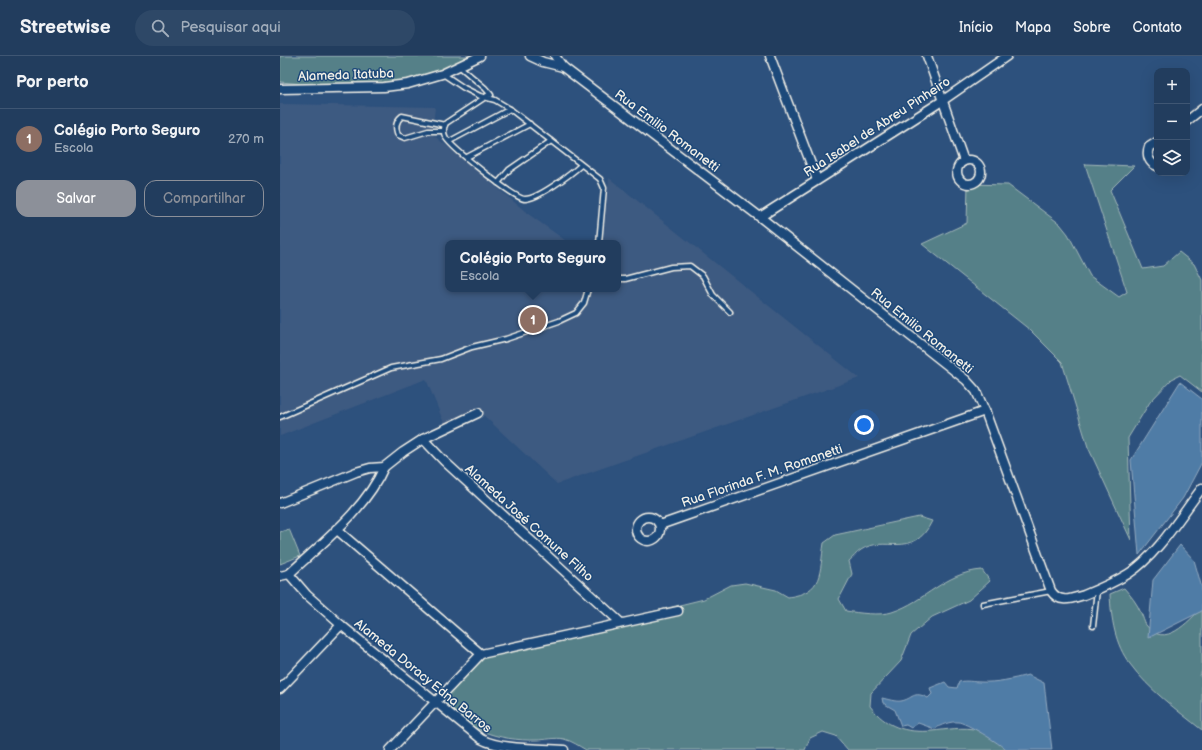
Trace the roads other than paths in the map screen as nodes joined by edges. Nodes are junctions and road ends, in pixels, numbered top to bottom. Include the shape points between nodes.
1 (480, 56) edge
2 (530, 56) edge
3 (556, 56) edge
4 (770, 56) edge
5 (926, 56) edge
6 (1007, 56) edge
7 (459, 66) junction
8 (563, 67) junction
9 (442, 74) junction
10 (280, 89) edge
11 (490, 94) junction
12 (485, 97) junction
13 (495, 100) junction
14 (942, 101) junction
15 (510, 109) junction
16 (1202, 109) edge
17 (1190, 119) edge
18 (530, 124) junction
19 (445, 125) junction
20 (444, 131) junction
21 (450, 141) junction
22 (551, 141) junction
23 (1154, 143) edge
24 (466, 157) junction
25 (964, 161) dead end
26 (1154, 163) edge
27 (581, 164) junction
28 (816, 180) junction
29 (498, 183) junction
30 (760, 217) junction
31 (599, 240) edge
32 (621, 279) edge
33 (587, 292) edge
34 (730, 312) dead end
35 (985, 411) junction
36 (478, 413) dead end
37 (280, 417) edge
38 (423, 439) junction
39 (384, 467) junction
40 (1202, 488) edge
41 (280, 503) edge
42 (660, 525) dead end
43 (336, 529) junction
44 (289, 574) junction
45 (280, 576) edge
46 (1097, 590) junction
47 (1051, 591) junction
48 (983, 604) dead end
49 (678, 611) dead end
50 (620, 622) junction
51 (341, 625) junction
52 (1093, 626) dead end
53 (481, 654) junction
54 (280, 689) edge
55 (435, 702) junction
56 (502, 748) edge
57 (390, 750) edge
58 (564, 750) edge

1 - 7 street, Alameda Itatuba
2 - 8 street, Rua Emilio Romanetti
3 - 8 street, Rua Emilio Romanetti
4 - 28 street
5 - 14 street
6 - 14 street, Rua Isabel de Abreu Pinheiro
7 - 9 street, Alameda Itatuba
7 - 11 lane
8 - 30 street, Rua Emilio Romanetti
9 - 10 street, Alameda Itatuba via 414,83 384,87
9 - 12 lane
11 - 12 lane
11 - 13 lane
12 - 13 lane
12 - 19 lane
13 - 15 lane
14 - 25 street
14 - 28 street, Rua Isabel de Abreu Pinheiro
15 - 18 lane
15 - 21 lane
16 - 17 street
18 - 22 lane
18 - 24 lane
19 - 20 lane
19 - 20 lane via 402,116 398,119 396,129 398,135 405,138 428,131
20 - 21 lane
21 - 24 lane
22 - 27 lane
22 - 29 lane via 509,170
23 - 26 street via 1147,151 1149,159
24 - 29 lane
27 - 29 lane via 529,199 518,198
27 - 31 lane via 604,184
28 - 30 street, Rua Isabel de Abreu Pinheiro
30 - 35 street, Rua Emilio Romanetti via 966,380 976,391
32 - 34 lane via 690,266 703,276 713,294
33 - 37 lane via 584,303 576,313 559,321 506,339 472,347 441,360 391,368
35 - 42 street, Rua Florinda F. M. Romanetti
35 - 47 street, Rua Emilio Romanetti
36 - 38 street
38 - 39 street
38 - 50 street, Alameda José Comune Filho
39 - 41 street via 356,472
39 - 43 street via 378,482 366,498
40 - 46 street via 1140,565 1129,574
43 - 44 street
43 - 53 street
44 - 45 street
44 - 51 street, Alameda Doracy Edna Barros via 307,595
46 - 47 street via 1070,600 1059,599
46 - 52 lane
47 - 48 lane
49 - 50 street
50 - 53 street
51 - 54 street
51 - 55 street, Alameda Doracy Edna Barros
53 - 55 street
55 - 56 street, Alameda Doracy Edna Barros via 480,739
55 - 57 street
56 - 58 street, Alameda Doracy Edna Barros

